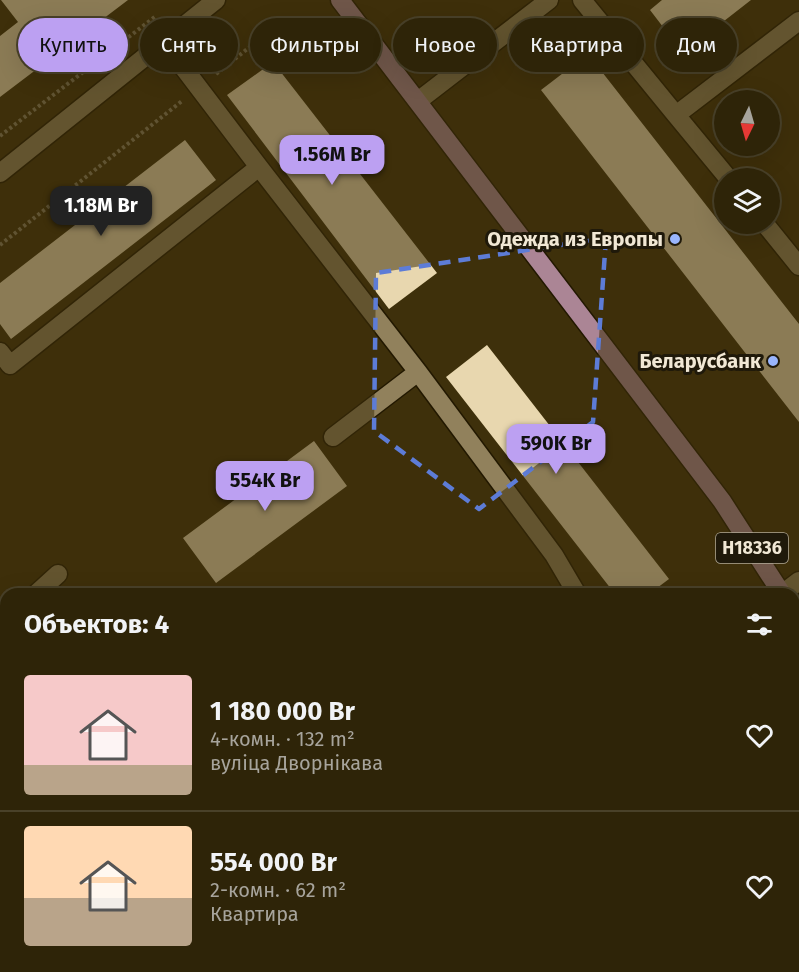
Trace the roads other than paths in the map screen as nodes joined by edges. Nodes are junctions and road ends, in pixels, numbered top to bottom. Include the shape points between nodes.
1 (216, 0) edge
2 (340, 0) edge
3 (582, 0) edge
4 (541, 2) edge
5 (194, 18) edge
6 (799, 21) edge
7 (140, 61) edge
8 (187, 72) edge
9 (418, 100) junction
10 (676, 115) junction
11 (258, 167) junction
12 (720, 168) edge
13 (0, 173) edge
14 (773, 234) edge
15 (799, 266) edge
16 (0, 352) edge
17 (417, 372) junction
18 (333, 437) dead end
19 (58, 574) dead end
20 (43, 588) edge
21 (573, 588) edge
22 (778, 588) edge

1 - 5 street
2 - 9 main road, Н18336
3 - 10 street
4 - 9 street
6 - 10 street
7 - 13 street
8 - 11 street
9 - 22 main road, Н18336 via 722,501
10 - 12 street
11 - 16 street via 10,365
11 - 17 street
14 - 15 street
17 - 18 street
17 - 21 street via 554,555
19 - 20 street

